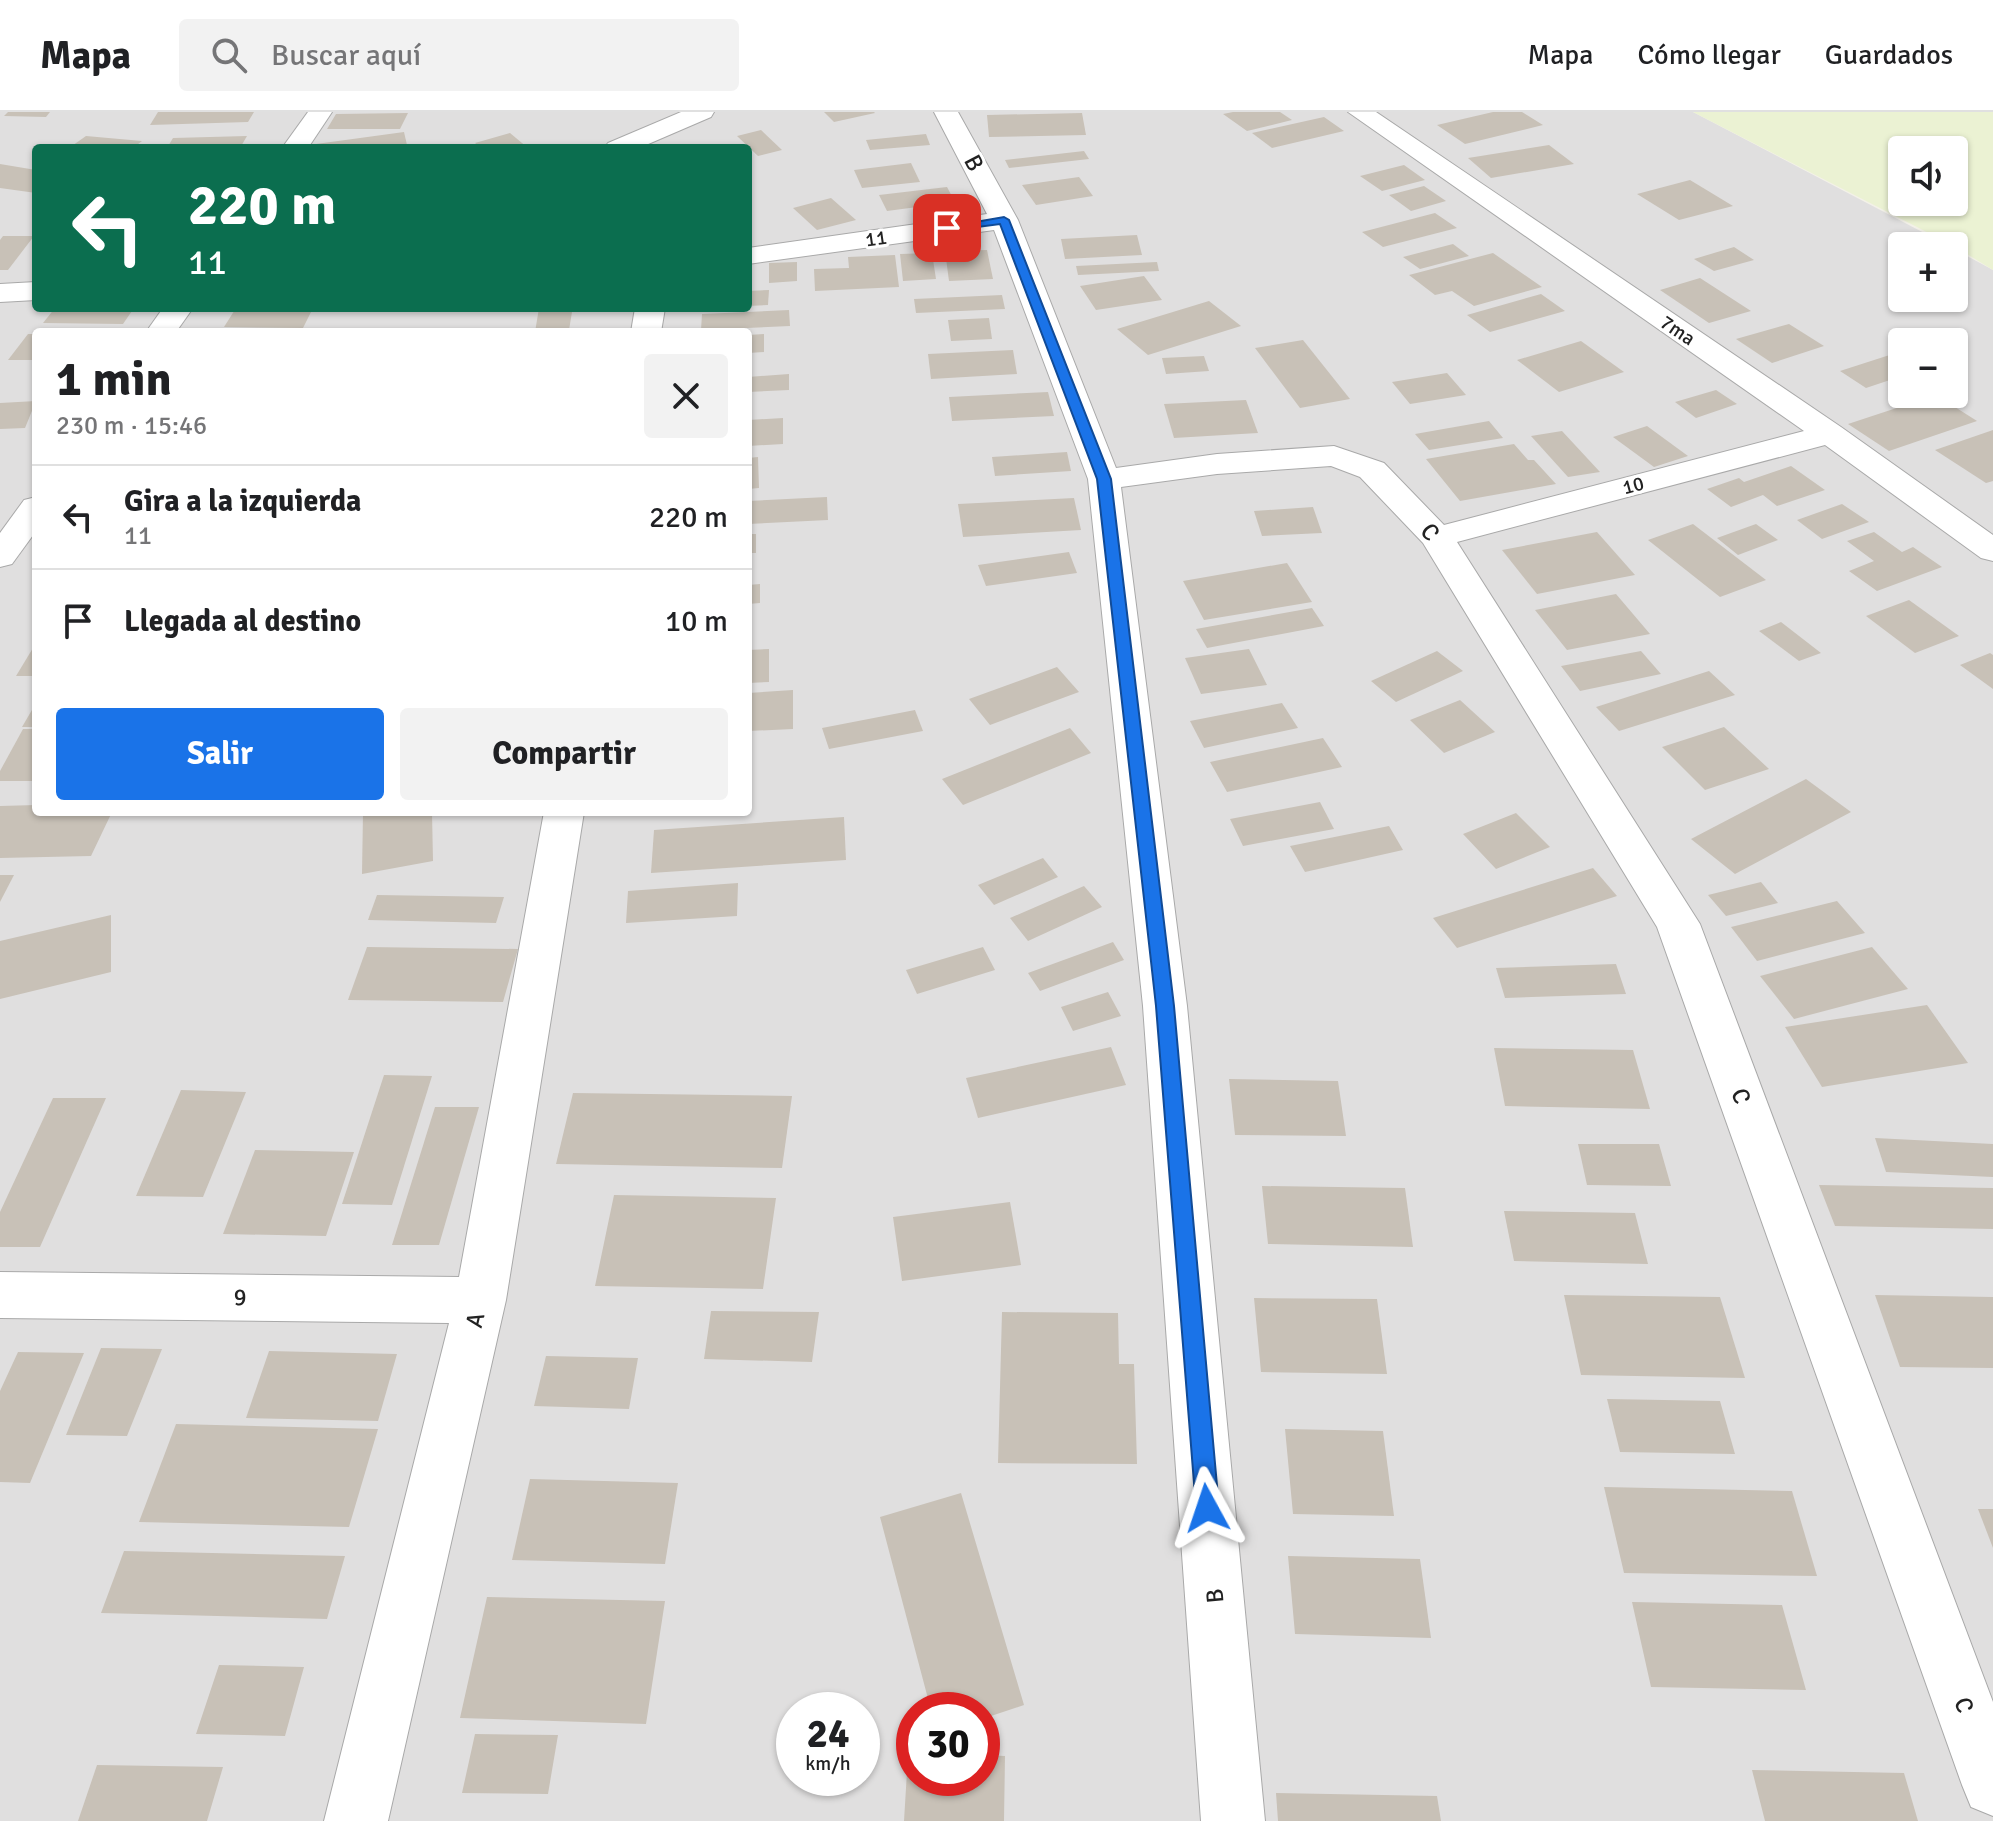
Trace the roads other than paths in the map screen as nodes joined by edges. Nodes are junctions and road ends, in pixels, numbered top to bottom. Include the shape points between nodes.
1 (320, 112) edge
2 (702, 112) edge
3 (946, 112) edge
4 (1360, 112) edge
5 (298, 144) edge
6 (626, 144) edge
7 (1004, 220) junction
8 (752, 255) edge
9 (32, 291) edge
10 (0, 293) edge
11 (1830, 434) junction
12 (1104, 479) junction
13 (32, 513) edge
14 (1437, 537) junction
15 (1993, 551) edge
16 (0, 557) edge
17 (563, 816) edge
18 (0, 1295) edge
19 (480, 1300) junction
20 (1993, 1785) edge
21 (356, 1821) edge
22 (1233, 1821) edge

1 - 5 street
2 - 6 street
3 - 7 street, B
4 - 11 street, 7ma
7 - 8 street, 11
7 - 12 street, B
9 - 10 street
11 - 14 street, 10
11 - 15 street, 7ma
12 - 14 street, C via 1334,456 1372,470
12 - 22 street, B via 1165,1006
13 - 16 street
14 - 20 street, C via 1678,924
17 - 19 street, A
18 - 19 street, 9
19 - 21 street, A

